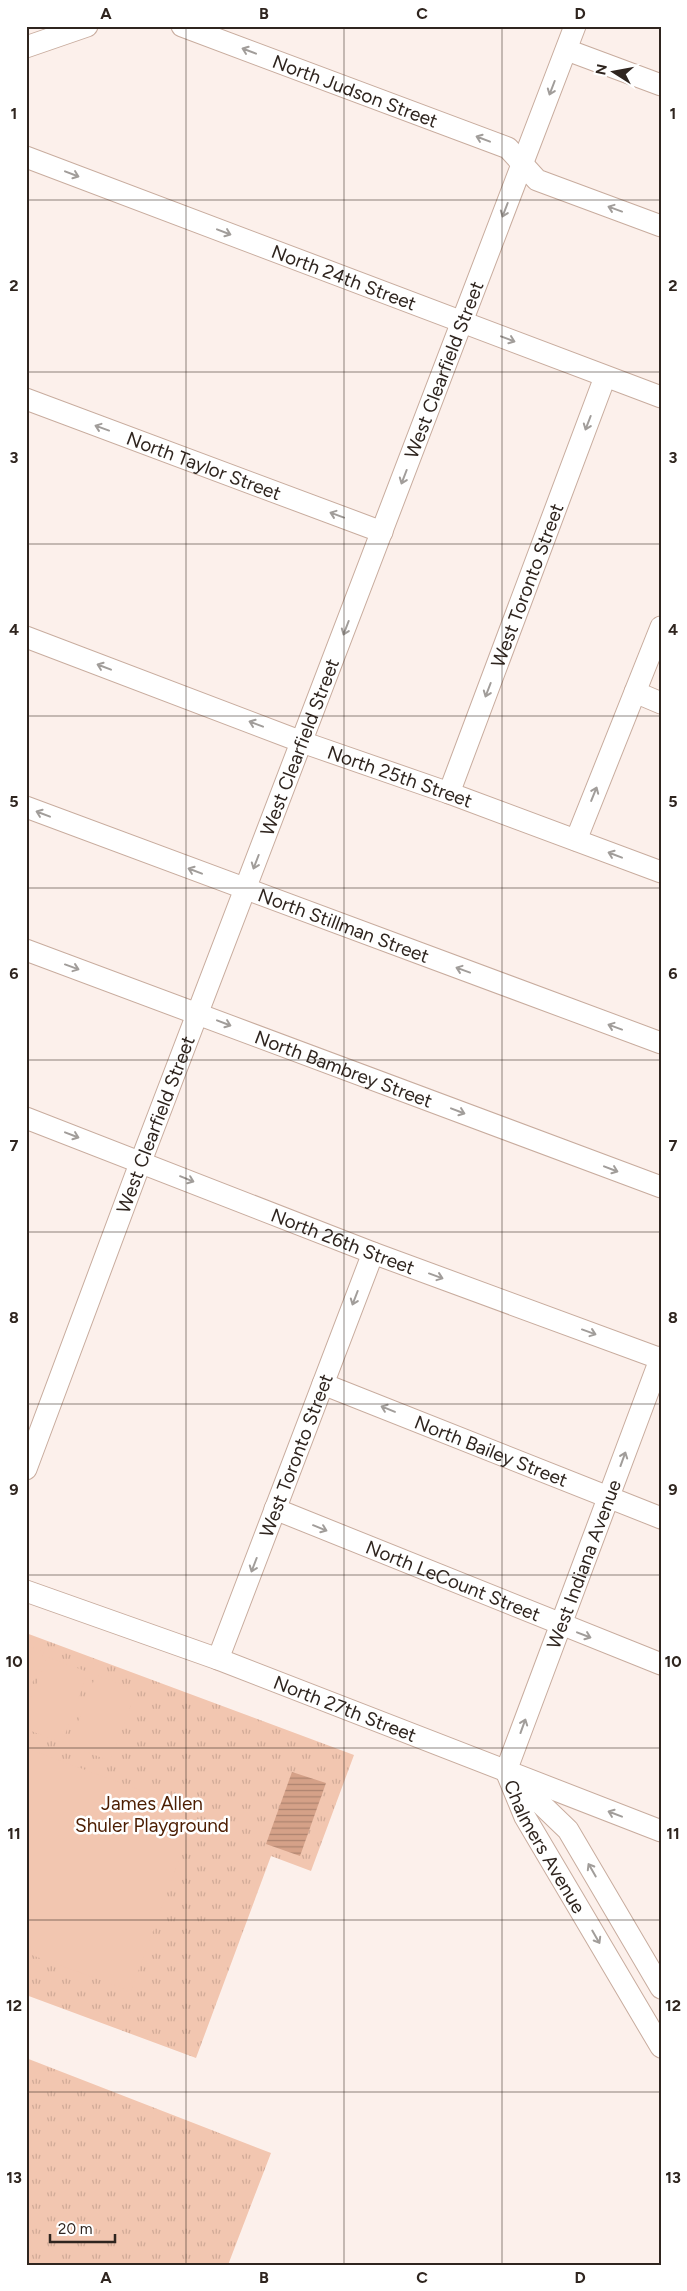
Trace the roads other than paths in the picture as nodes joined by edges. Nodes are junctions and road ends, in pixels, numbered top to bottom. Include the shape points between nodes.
1 (87, 26) edge
2 (182, 26) edge
3 (576, 26) edge
4 (26, 47) edge
5 (567, 50) junction
6 (661, 85) edge
7 (26, 157) edge
8 (522, 165) junction
9 (661, 226) edge
10 (463, 321) junction
11 (606, 377) junction
12 (661, 398) edge
13 (26, 399) edge
14 (382, 532) junction
15 (661, 627) edge
16 (26, 637) edge
17 (635, 692) junction
18 (661, 703) edge
19 (302, 742) junction
20 (449, 793) junction
21 (26, 807) edge
22 (576, 840) junction
23 (661, 872) edge
24 (245, 890) junction
25 (26, 950) edge
26 (198, 1014) junction
27 (661, 1044) edge
28 (26, 1118) edge
29 (141, 1161) junction
30 (661, 1187) edge
31 (373, 1253) junction
32 (661, 1358) edge
33 (323, 1384) junction
34 (26, 1469) edge
35 (608, 1497) junction
36 (275, 1509) junction
37 (661, 1518) edge
38 (26, 1591) edge
39 (561, 1625) junction
40 (218, 1659) junction
41 (661, 1664) edge
42 (506, 1771) junction
43 (661, 1831) edge
44 (661, 1988) edge
45 (661, 2047) edge

1 - 4 street
8 -> 2 street, North Judson Street via 508,148
3 - 5 street, West Clearfield Street
5 - 6 street
5 -> 8 street, West Clearfield Street
7 -> 10 street, North 24th Street
9 -> 8 street, North Judson Street via 537,180
8 -> 10 street, West Clearfield Street
10 -> 11 street, North 24th Street
10 -> 14 street, West Clearfield Street
11 - 12 street, North 24th Street
11 -> 20 street, West Toronto Street
14 -> 13 street, North Taylor Street
14 -> 19 street, West Clearfield Street
15 - 17 street
19 -> 16 street, North 25th Street
17 - 18 street
22 -> 17 street
19 - 20 street, North 25th Street
19 -> 24 street, West Clearfield Street
20 - 22 street, North 25th Street
24 -> 21 street, North Stillman Street
23 -> 22 street, North 25th Street
24 - 26 street, West Clearfield Street
27 -> 24 street, North Stillman Street
25 -> 26 street, North Bambrey Street
26 - 29 street, West Clearfield Street
26 -> 30 street, North Bambrey Street
28 -> 29 street, North 26th Street
29 -> 31 street, North 26th Street
29 - 34 street, West Clearfield Street
31 -> 32 street, North 26th Street
31 -> 33 street, West Toronto Street
35 -> 32 street, West Indiana Avenue
35 -> 33 street, North Bailey Street
33 - 36 street, West Toronto Street
35 - 37 street, North Bailey Street
35 - 39 street, West Indiana Avenue
36 -> 39 street, North LeCount Street
36 -> 40 street, West Toronto Street
38 - 40 street, North 27th Street
39 -> 41 street, North LeCount Street
42 -> 39 street, West Indiana Avenue
40 - 42 street, North 27th Street
43 -> 42 street, North 27th Street
44 -> 42 street, Chalmers Avenue via 568,1830
42 -> 45 street, Chalmers Avenue via 525,1817

